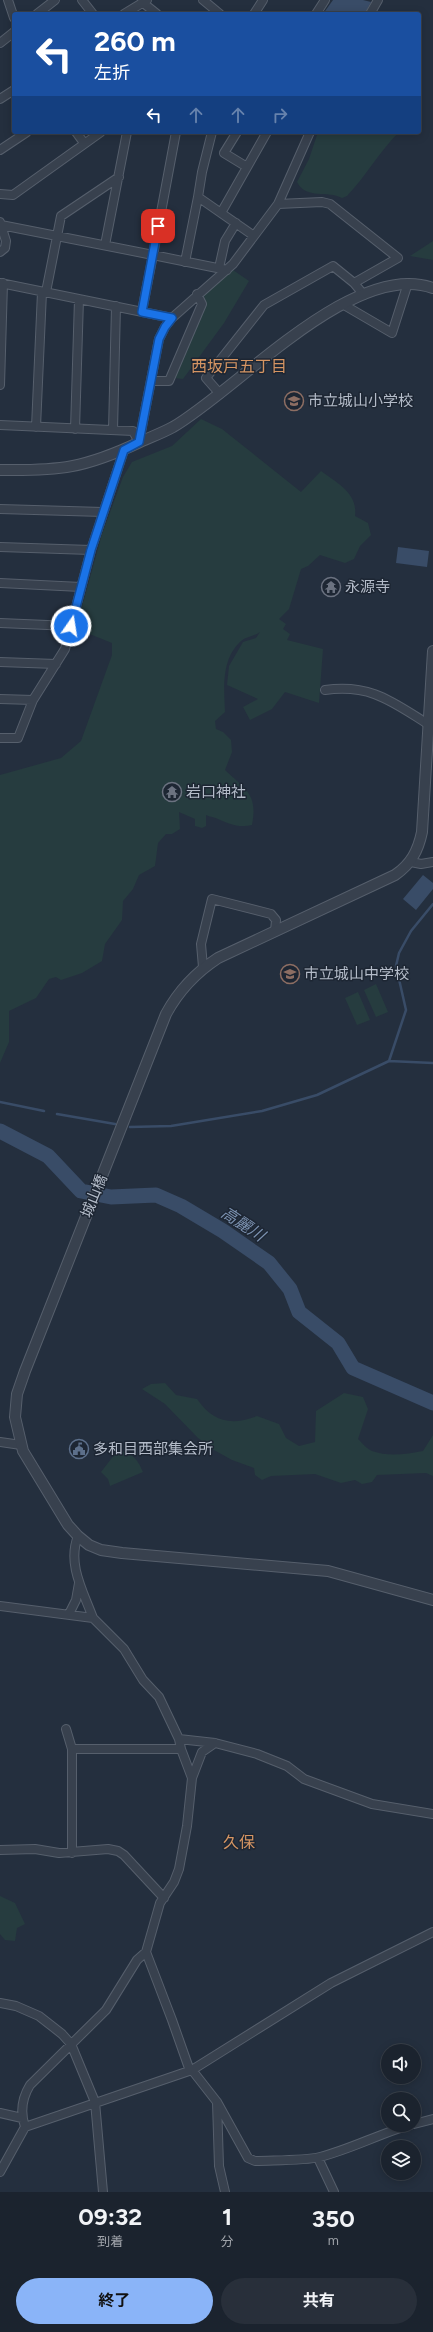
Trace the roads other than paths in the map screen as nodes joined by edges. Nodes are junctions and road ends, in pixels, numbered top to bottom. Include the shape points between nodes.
1 (8, 0) edge
2 (55, 0) edge
3 (82, 0) edge
4 (203, 0) edge
5 (263, 0) edge
6 (325, 0) edge
7 (378, 0) edge
8 (144, 1) edge
9 (12, 12) edge
10 (40, 12) edge
11 (91, 12) edge
12 (127, 12) edge
13 (155, 12) edge
14 (218, 12) edge
15 (255, 12) edge
16 (317, 12) edge
17 (371, 12) edge
18 (12, 34) edge
19 (0, 43) edge
20 (12, 91) edge
21 (0, 99) edge
22 (24, 134) edge
23 (77, 134) edge
24 (98, 134) edge
25 (127, 134) edge
26 (176, 134) edge
27 (212, 134) edge
28 (236, 134) edge
29 (266, 134) edge
30 (309, 134) edge
31 (84, 143) junction
32 (0, 150) edge
33 (247, 167) junction
34 (118, 177) junction
35 (0, 194) edge
36 (198, 198) junction
37 (278, 204) junction
38 (221, 213) junction
39 (236, 223) junction
40 (0, 224) edge
41 (56, 236) junction
42 (254, 236) junction
43 (105, 245) junction
44 (0, 252) edge
45 (153, 255) junction
46 (185, 262) junction
47 (223, 269) junction
48 (2, 283) edge
49 (354, 283) junction
50 (408, 283) junction
51 (433, 288) edge
52 (44, 292) junction
53 (198, 294) junction
54 (364, 295) junction
55 (79, 299) junction
56 (344, 305) junction
57 (116, 306) junction
58 (142, 312) junction
59 (172, 318) junction
60 (152, 381) junction
61 (0, 385) edge
62 (220, 394) junction
63 (0, 425) edge
64 (36, 427) junction
65 (75, 429) junction
66 (113, 430) junction
67 (139, 442) junction
68 (124, 450) junction
69 (0, 470) edge
70 (0, 509) edge
71 (103, 512) junction
72 (0, 547) edge
73 (91, 550) junction
74 (0, 583) edge
75 (80, 587) junction
76 (0, 623) edge
77 (71, 626) junction
78 (433, 651) edge
79 (0, 662) edge
80 (56, 664) junction
81 (325, 690) dead end
82 (0, 700) edge
83 (33, 700) junction
84 (428, 724) junction
85 (0, 738) edge
86 (411, 862) junction
87 (433, 862) edge
88 (275, 931) junction
89 (203, 968) junction
90 (0, 1442) edge
91 (21, 1446) junction
92 (78, 1536) junction
93 (80, 1582) junction
94 (433, 1600) edge
95 (0, 1606) edge
96 (69, 1614) junction
97 (93, 1618) junction
98 (66, 1728) dead end
99 (179, 1739) junction
100 (215, 1743) junction
101 (181, 1749) junction
102 (72, 1750) junction
103 (192, 1778) junction
104 (433, 1814) edge
105 (0, 1850) edge
106 (72, 1853) junction
107 (164, 1898) junction
108 (433, 1932) edge
109 (146, 1952) junction
110 (0, 2003) edge
111 (71, 2044) junction
112 (191, 2070) junction
113 (95, 2102) junction
114 (217, 2102) junction
115 (0, 2113) edge
116 (22, 2118) junction
117 (433, 2119) edge
118 (421, 2122) edge
119 (25, 2127) junction
120 (386, 2132) edge
121 (318, 2158) junction
122 (0, 2172) edge
123 (103, 2192) edge
124 (226, 2192) edge
125 (334, 2192) edge

1 - 9 street
2 - 10 street
3 - 11 street
4 - 14 street
5 - 15 street
6 - 16 street
7 - 17 street
8 - 12 street
8 - 13 street
18 - 19 street
20 - 21 street
22 - 32 street
23 - 31 street
24 - 31 street
25 - 34 street
26 - 45 street
27 - 36 street
28 - 33 street via 224,153
29 - 33 street
30 - 37 street
31 - 35 street via 12,195
33 - 38 street
34 - 41 street via 64,214 60,218
34 - 43 street
36 - 38 street
36 - 46 street
37 - 42 street
37 - 49 street via 330,204 398,258
38 - 39 street
39 - 42 street
39 - 47 street via 225,241
40 - 41 street
40 - 44 street via 6,241 5,248
41 - 43 street
41 - 52 street
42 - 47 street
43 - 45 street
45 - 46 street
45 - 58 street
46 - 47 street
47 - 53 street
48 - 52 street
48 - 61 street
49 - 54 street
49 - 62 street via 333,266 264,306 206,378
50 - 51 street
50 - 54 street via 384,287
50 - 56 street via 392,333
52 - 55 street
52 - 64 street
53 - 59 street
53 - 60 street via 202,304 169,381
54 - 56 street
55 - 57 street
55 - 65 street
56 - 62 street via 309,325
57 - 58 street
57 - 66 street
58 - 59 street
59 - 60 street via 159,339
60 - 67 street
62 - 67 street via 171,428
63 - 64 street
64 - 65 street
65 - 66 street
66 - 67 street via 133,431
67 - 68 street
68 - 69 street via 76,467 44,471
68 - 71 street
70 - 71 street
71 - 73 street
72 - 73 street
73 - 75 street
74 - 75 street
75 - 77 street
76 - 77 street
77 - 80 street via 65,649
78 - 84 street
79 - 80 street
80 - 83 street
81 - 84 street via 341,688 370,691 394,702
82 - 83 street
83 - 85 street via 18,738
84 - 86 street via 422,832
86 - 87 street
86 - 88 street, 城山橋 via 395,875
88 - 89 street, 城山橋 via 218,958
88 - 89 street via 276,920 271,914 212,899 201,944
89 - 91 street, 城山橋 via 181,989 166,1014 17,1394 15,1417
90 - 91 street
91 - 92 street, 城山橋 via 68,1525
92 - 93 street via 73,1547 73,1558
92 - 94 street, 城山橋 via 101,1550 328,1571
93 - 96 street via 76,1600
93 - 97 street
95 - 96 street
96 - 97 street
97 - 99 street via 124,1649 143,1680 159,1697
98 - 102 street
99 - 100 street
99 - 101 street
100 - 103 street via 202,1752
100 - 104 street via 273,1759 304,1779 372,1804
101 - 102 street
101 - 103 street
102 - 106 street
103 - 107 street via 183,1854 174,1882
105 - 106 street via 35,1849
106 - 107 street via 108,1849 118,1851 124,1854
107 - 109 street via 156,1913
108 - 112 street via 331,1983
109 - 111 street via 138,1960 106,2010
109 - 112 street
110 - 111 street via 16,2006 39,2016
111 - 113 street
111 - 116 street via 30,2085 25,2093
112 - 113 street
112 - 114 street
113 - 119 street
113 - 123 street
114 - 121 street via 248,2158 255,2161
114 - 124 street via 219,2166
115 - 116 street
116 - 119 street
117 - 118 street
119 - 122 street
120 - 121 street
121 - 125 street

